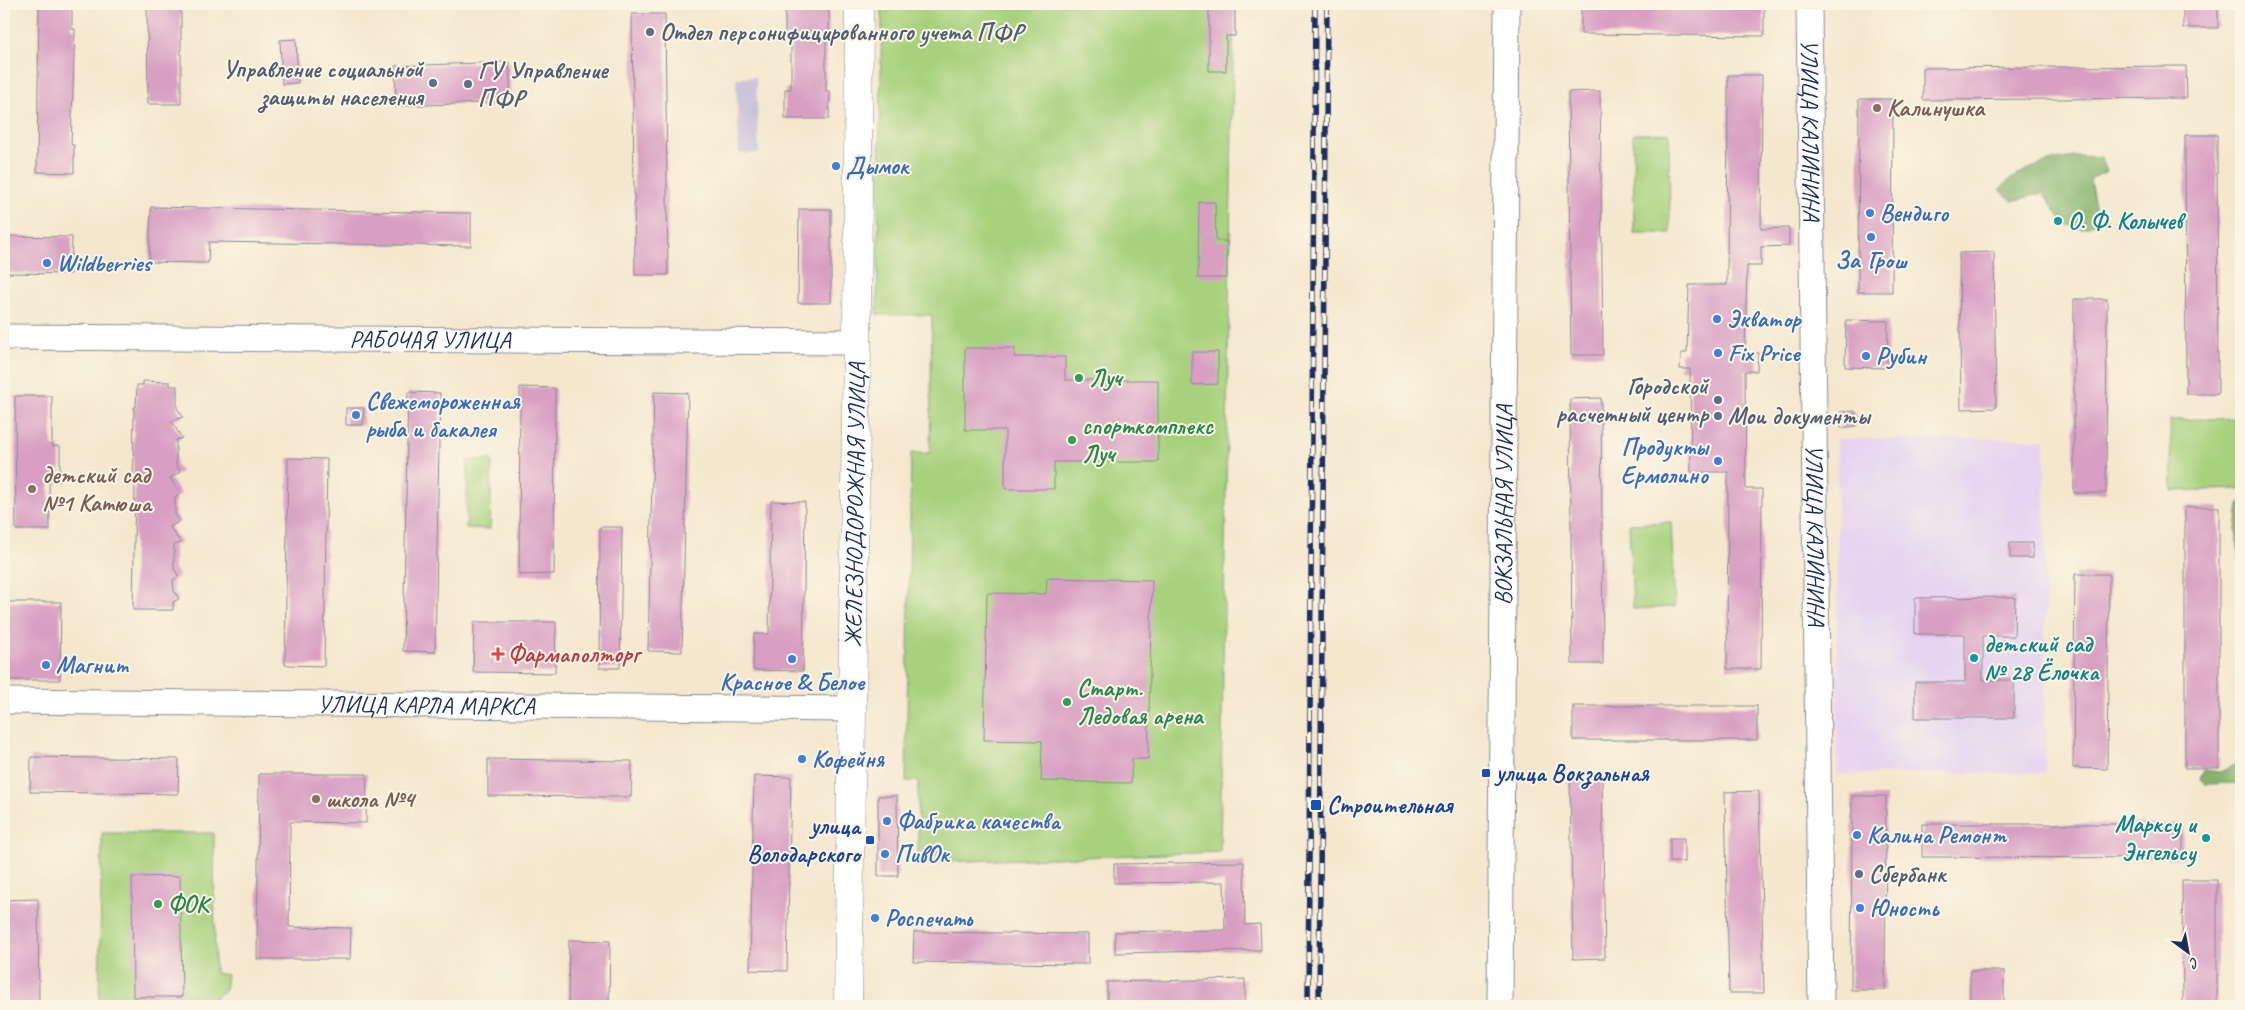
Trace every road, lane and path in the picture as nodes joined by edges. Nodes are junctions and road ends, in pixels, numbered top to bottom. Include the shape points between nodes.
1 (859, 4) edge
2 (1507, 4) edge
3 (1809, 4) edge
4 (4, 337) edge
5 (857, 342) junction
6 (4, 701) edge
7 (850, 709) junction
8 (848, 1006) edge
9 (1500, 1006) edge
10 (1821, 1006) edge

1 - 5 main road, ЖЕЛЕЗНОДОРОЖНАЯ УЛИЦА
2 - 9 street, ВОКЗАЛЬНАЯ УЛИЦА
3 - 10 street, УЛИЦА КАЛИНИНА
4 - 5 street, РАБОЧАЯ УЛИЦА
5 - 7 main road, ЖЕЛЕЗНОДОРОЖНАЯ УЛИЦА
6 - 7 street, УЛИЦА КАРЛА МАРКСА
7 - 8 main road, ЖЕЛЕЗНОДОРОЖНАЯ УЛИЦА

